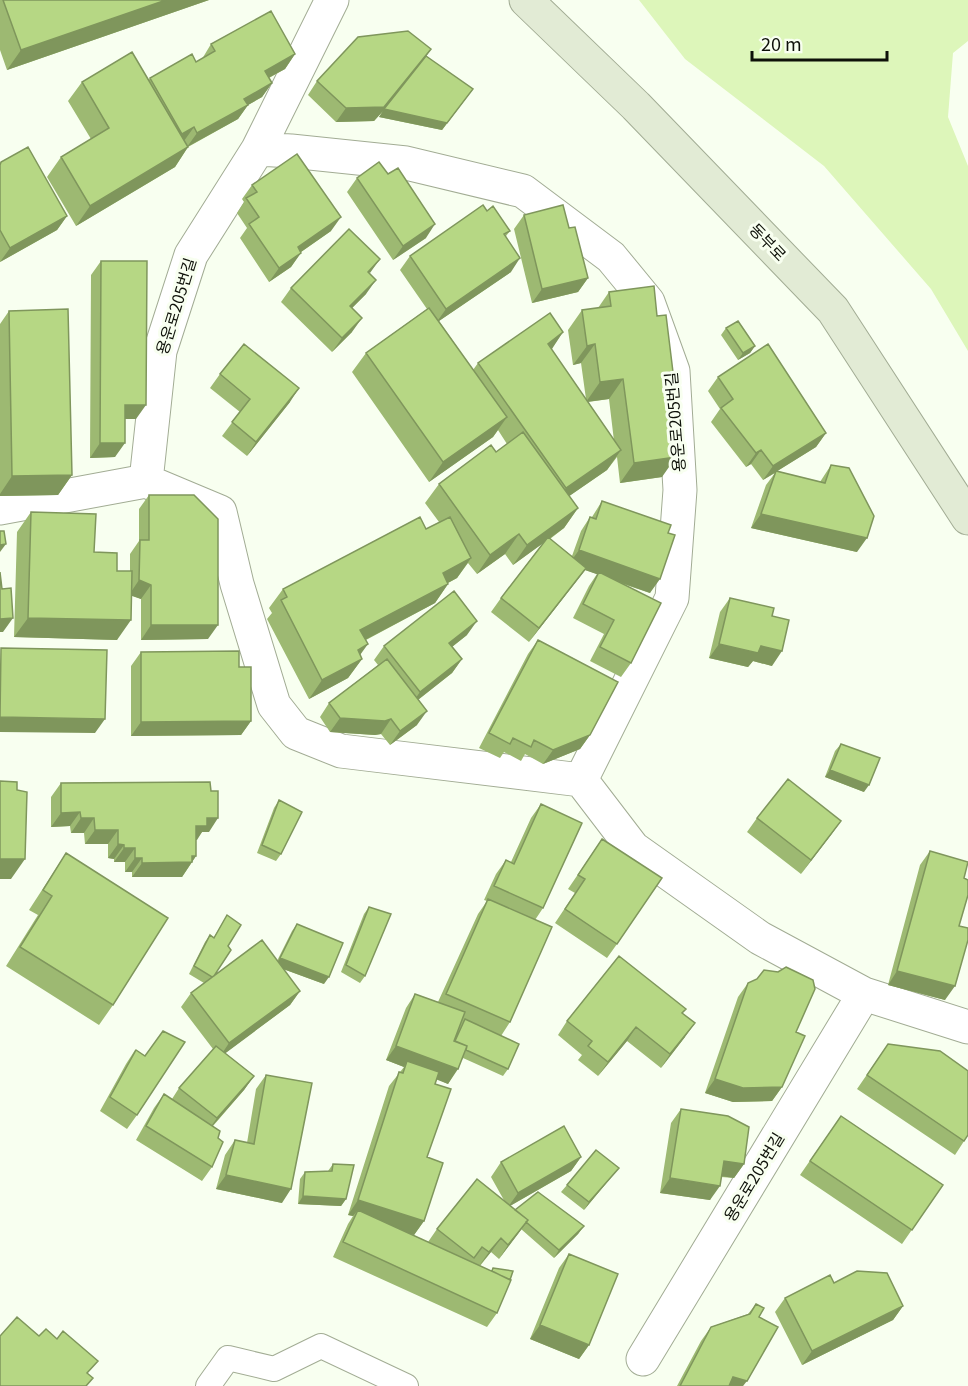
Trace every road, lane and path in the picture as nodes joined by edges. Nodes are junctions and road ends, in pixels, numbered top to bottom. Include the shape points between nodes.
1 (332, 0) edge
2 (526, 0) edge
3 (258, 149) junction
4 (146, 481) junction
5 (0, 508) edge
6 (968, 518) edge
7 (581, 780) junction
8 (864, 994) junction
9 (968, 1027) edge
10 (643, 1359) dead end
11 (208, 1386) edge
12 (406, 1386) edge

1 - 3 street, 용운로205번길
2 - 6 main road, 동부로 via 636,105 833,310
3 - 4 street, 용운로205번길 via 191,255 160,351
3 - 7 street, 용운로205번길 via 406,163 523,192 611,257 648,302 672,371 680,490 672,598
4 - 5 street
4 - 7 street via 220,512 237,584 274,705 296,733 341,751
7 - 8 street via 633,848 760,938
8 - 9 street
8 - 10 street, 용운로205번길
11 - 12 lane via 228,1358 273,1369 321,1346

